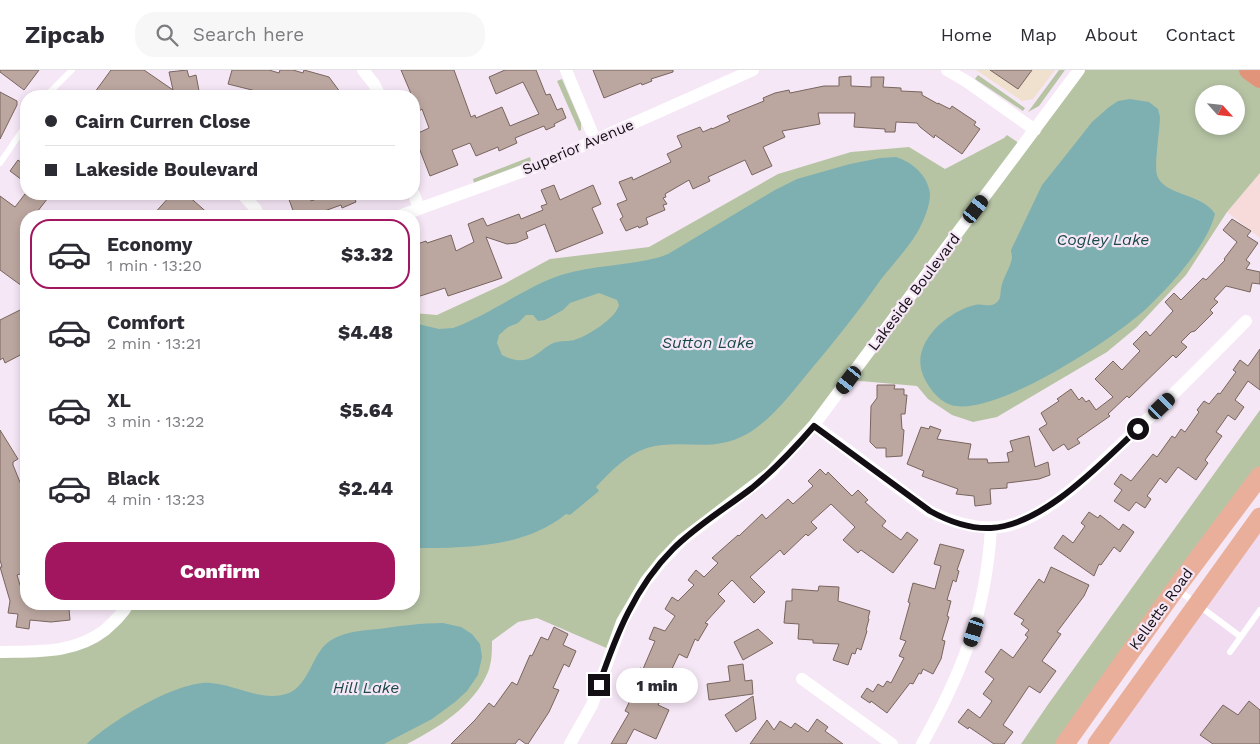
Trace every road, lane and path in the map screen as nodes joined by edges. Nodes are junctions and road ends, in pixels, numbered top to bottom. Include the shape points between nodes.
1 (72, 70) edge
2 (363, 70) edge
3 (566, 70) edge
4 (753, 70) edge
5 (947, 70) edge
6 (1079, 70) edge
7 (1249, 70) edge
8 (732, 74) edge
9 (1260, 78) edge
10 (52, 90) edge
11 (377, 90) edge
12 (1035, 130) junction
13 (20, 133) edge
14 (595, 140) junction
15 (3, 153) edge
16 (0, 163) edge
17 (248, 200) edge
18 (416, 200) edge
19 (256, 210) edge
20 (419, 210) joint
21 (1246, 320) dead end
22 (814, 426) junction
23 (1260, 476) edge
24 (1260, 517) edge
25 (991, 528) junction
26 (1176, 588) junction
27 (1198, 605) junction
28 (124, 610) edge
29 (1260, 610) edge
30 (1241, 637) junction
31 (0, 652) edge
32 (1230, 652) dead end
33 (802, 679) dead end
34 (570, 744) edge
35 (892, 744) edge
36 (922, 744) edge
37 (1064, 744) edge
38 (1097, 744) edge

1 - 10 lane
2 - 11 street
3 - 14 street
4 - 8 street, Superior Avenue
5 - 12 street
6 - 12 street, Lakeside Boulevard
7 - 9 highway
8 - 14 street, Superior Avenue
12 - 22 street, Lakeside Boulevard
13 - 15 lane
14 - 20 street, Superior Avenue
15 - 16 lane
17 - 19 street
18 - 20 street
21 - 25 street via 1151,417 1056,501 1020,521
22 - 25 street via 930,511 963,524
22 - 34 street, Lakeside Boulevard via 770,473 682,540 646,581 622,622 592,706
23 - 26 main road, Kelletts Road
24 - 27 main road, Kelletts Road
25 - 36 street via 986,578 974,632 965,658
26 - 27 lane
26 - 37 main road, Kelletts Road
27 - 30 lane
27 - 38 main road, Kelletts Road
28 - 31 street via 102,632 70,648
29 - 30 lane
30 - 32 lane
33 - 35 street

